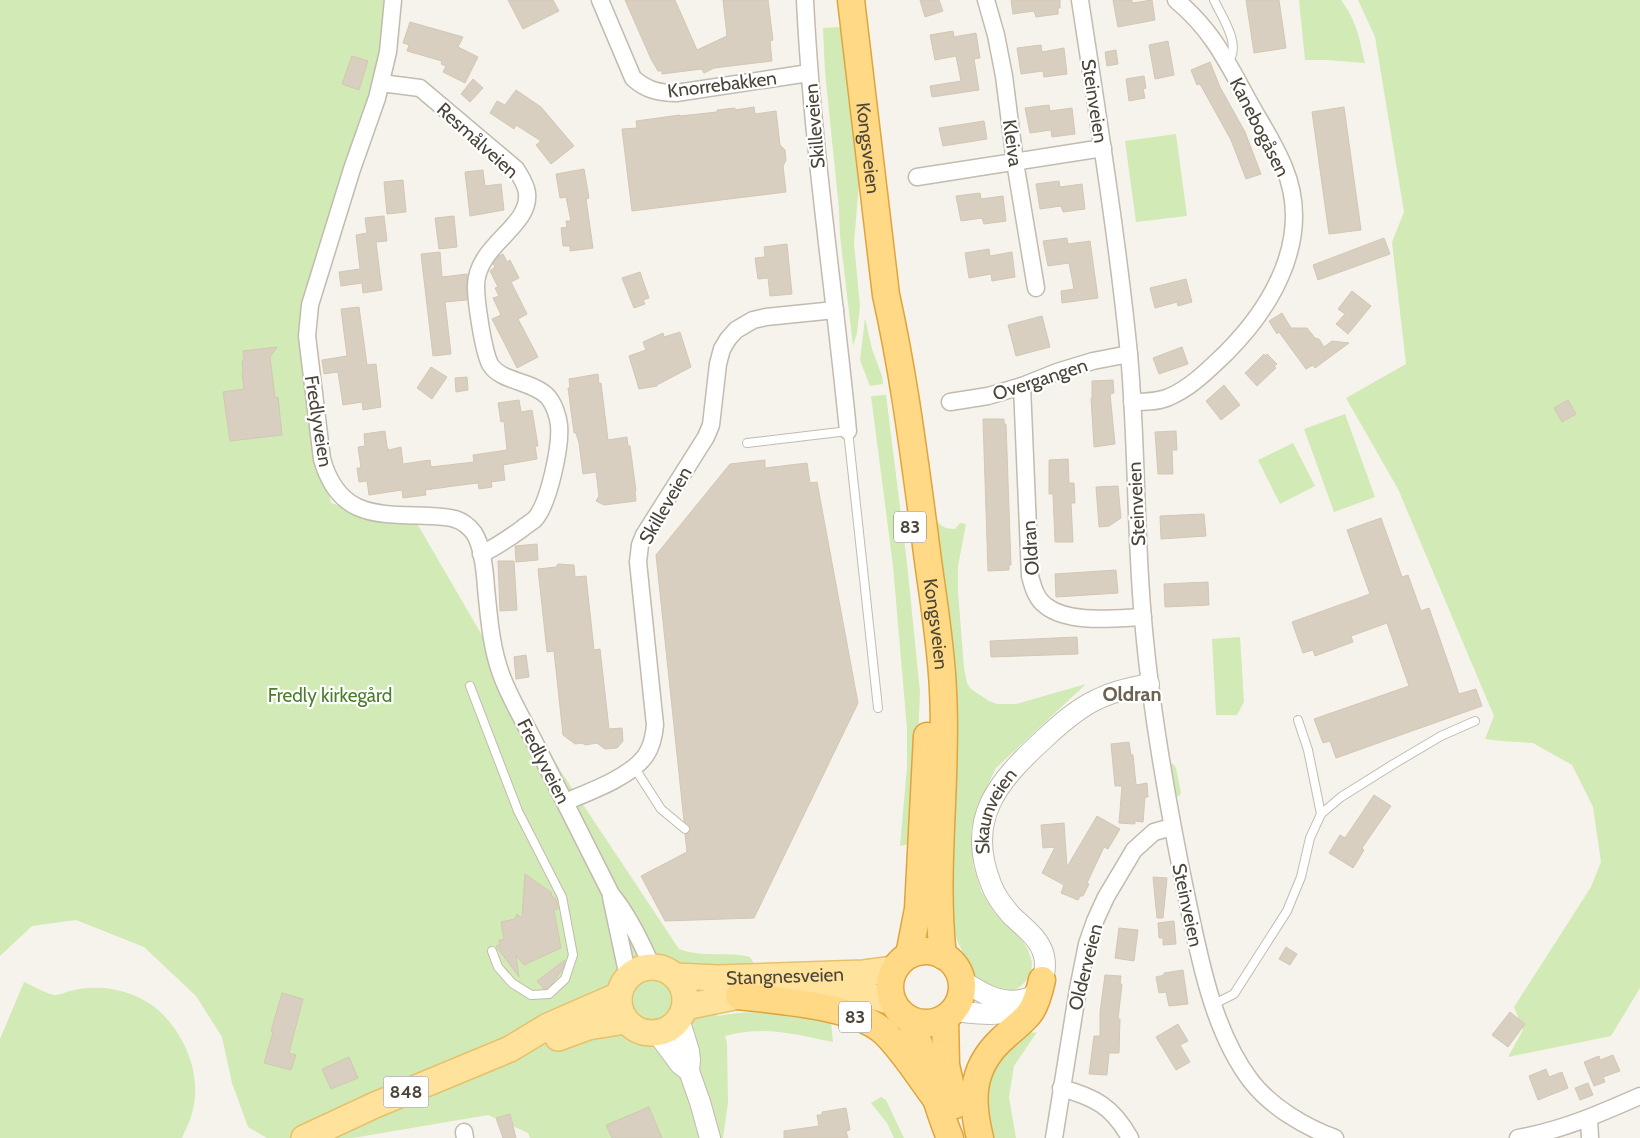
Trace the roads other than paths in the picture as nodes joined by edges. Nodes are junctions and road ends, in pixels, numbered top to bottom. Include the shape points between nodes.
1 (393, 0) edge
2 (600, 0) edge
3 (805, 0) edge
4 (851, 0) edge
5 (986, 0) edge
6 (1080, 0) edge
7 (1176, 0) edge
8 (1214, 0) edge
9 (1228, 62) junction
10 (809, 73) junction
11 (381, 83) junction
12 (1102, 148) junction
13 (1015, 162) junction
14 (917, 177) dead end
15 (1036, 288) dead end
16 (886, 295) junction
17 (835, 310) junction
18 (1129, 354) junction
19 (1022, 386) junction
20 (950, 402) dead end
21 (1132, 402) junction
22 (848, 431) junction
23 (747, 443) dead end
24 (481, 554) junction
25 (1142, 617) junction
26 (1149, 684) junction
27 (470, 686) dead end
28 (878, 708) dead end
29 (1298, 720) dead end
30 (1475, 721) dead end
31 (634, 767) junction
32 (565, 802) junction
33 (1321, 814) junction
34 (1172, 827) junction
35 (685, 829) dead end
36 (611, 894) junction
37 (492, 951) dead end
38 (943, 956) junction
39 (902, 962) junction
40 (652, 967) junction
41 (675, 976) junction
42 (961, 980) junction
43 (623, 986) junction
44 (1037, 989) junction
45 (739, 996) junction
46 (892, 1002) junction
47 (1214, 1004) junction
48 (682, 1013) junction
49 (949, 1015) junction
50 (626, 1021) junction
51 (911, 1021) junction
52 (657, 1033) junction
53 (510, 1049) junction
54 (689, 1071) junction
55 (1061, 1088) junction
56 (1640, 1096) edge
57 (936, 1099) junction
58 (1589, 1119) junction
59 (304, 1138) edge
60 (710, 1138) edge
61 (950, 1138) edge
62 (968, 1138) edge
63 (980, 1138) edge
64 (1054, 1138) edge
65 (1130, 1138) edge
66 (1336, 1138) edge
67 (1518, 1138) edge
68 (1590, 1138) edge

1 - 11 street, Fredlyveien
2 - 10 street, Knorrebakken via 634,78 650,90 676,93
3 - 10 street, Skilleveien
4 - 16 highway, Kongsveien / 83
5 - 13 street, Kleiva via 1004,76
6 - 12 street, Steinveien
7 - 9 street, Kanebogåsen via 1210,33
8 - 9 lane via 1231,38 1233,48
9 - 21 street, Kanebogåsen via 1284,168 1294,214 1289,256 1262,312 1208,370 1169,398
10 - 17 street, Skilleveien
11 - 24 street, Fredlyveien via 310,305 307,336 322,459 326,475 336,491 360,510 385,515 449,517 463,522 475,535
11 - 24 street, Resmålveien via 420,88 516,169 527,192 526,207 520,218 487,254 476,284 490,365 499,373 532,386 547,396 559,424 558,445 546,497 535,519
12 - 13 street
12 - 18 street, Steinveien
13 - 14 street
13 - 15 street, Kleiva
16 - 38 highway, Kongsveien / 83 via 908,415 941,655 944,732 939,899
16 - 39 highway, Kongsveien / 83 via 886,335 927,692 918,909
17 - 22 street, Skilleveien
17 - 31 street, Skilleveien via 753,320 736,330 722,349 711,424 706,437 662,504 640,545 638,562 655,725 653,741
18 - 19 street, Overgangen via 1093,361
18 - 21 street, Steinveien
19 - 20 street, Overgangen
19 - 25 street, Oldran via 1030,576 1034,592 1046,606 1066,616
21 - 25 street, Steinveien
22 - 23 lane
22 - 28 lane
24 - 32 street, Fredlyveien via 501,675
25 - 26 street, Steinveien
26 - 34 street, Steinveien
26 - 44 street, Skaunveien via 1115,692 1074,713 1007,775 991,800 983,830 984,860 1003,905 1041,946 1045,963
27 - 37 lane via 518,811 562,897 573,955 565,979 549,994 531,995 512,983 498,967
29 - 33 lane via 1308,750
30 - 33 lane via 1408,755 1341,797
31 - 32 street, Skilleveien
31 - 35 lane via 661,809
32 - 36 street, Fredlyveien
33 - 47 lane via 1287,911 1234,994
34 - 47 street, Steinveien via 1198,954
34 - 55 street, Olderveien via 1154,832 1134,850 1095,922 1087,944
36 - 40 street, Fredlyveien via 633,926
36 - 43 street, Fredlyveien
38 - 39 highway via 923,951
38 - 42 highway via 957,969
39 - 41 main road, Stangnesveien via 864,973 718,978
39 - 46 highway, 83 via 890,982
40 - 41 main road, Stangnesveien
40 - 43 main road, 848 via 639,969
41 - 48 main road via 684,990
42 - 44 street via 999,1000 1020,1000
42 - 49 highway via 961,997
43 - 50 main road via 620,1009
43 - 53 main road, 848
44 - 49 street via 1013,1011
44 - 63 highway via 1034,1009 999,1042 982,1067 973,1097
45 - 46 main road, Stangnesveien via 846,992
45 - 48 main road, Stangnesveien
45 - 57 highway, 83 via 823,1008 876,1026 897,1047
46 - 51 highway, 83
47 - 66 street, Steinveien via 1231,1047 1256,1087 1291,1116
48 - 52 main road, Stangnesveien via 669,1029
48 - 54 street
49 - 51 highway via 928,1024
49 - 62 highway via 946,1065 956,1107
50 - 52 main road via 637,1030
50 - 53 main road, 848 via 588,1027 538,1045
51 - 57 highway, 83
52 - 54 street
53 - 59 main road, 848
54 - 60 street
55 - 64 street, Olderveien
55 - 65 street via 1084,1094 1103,1105 1116,1116
56 - 58 street
57 - 61 highway, 83
58 - 67 street
58 - 68 street

